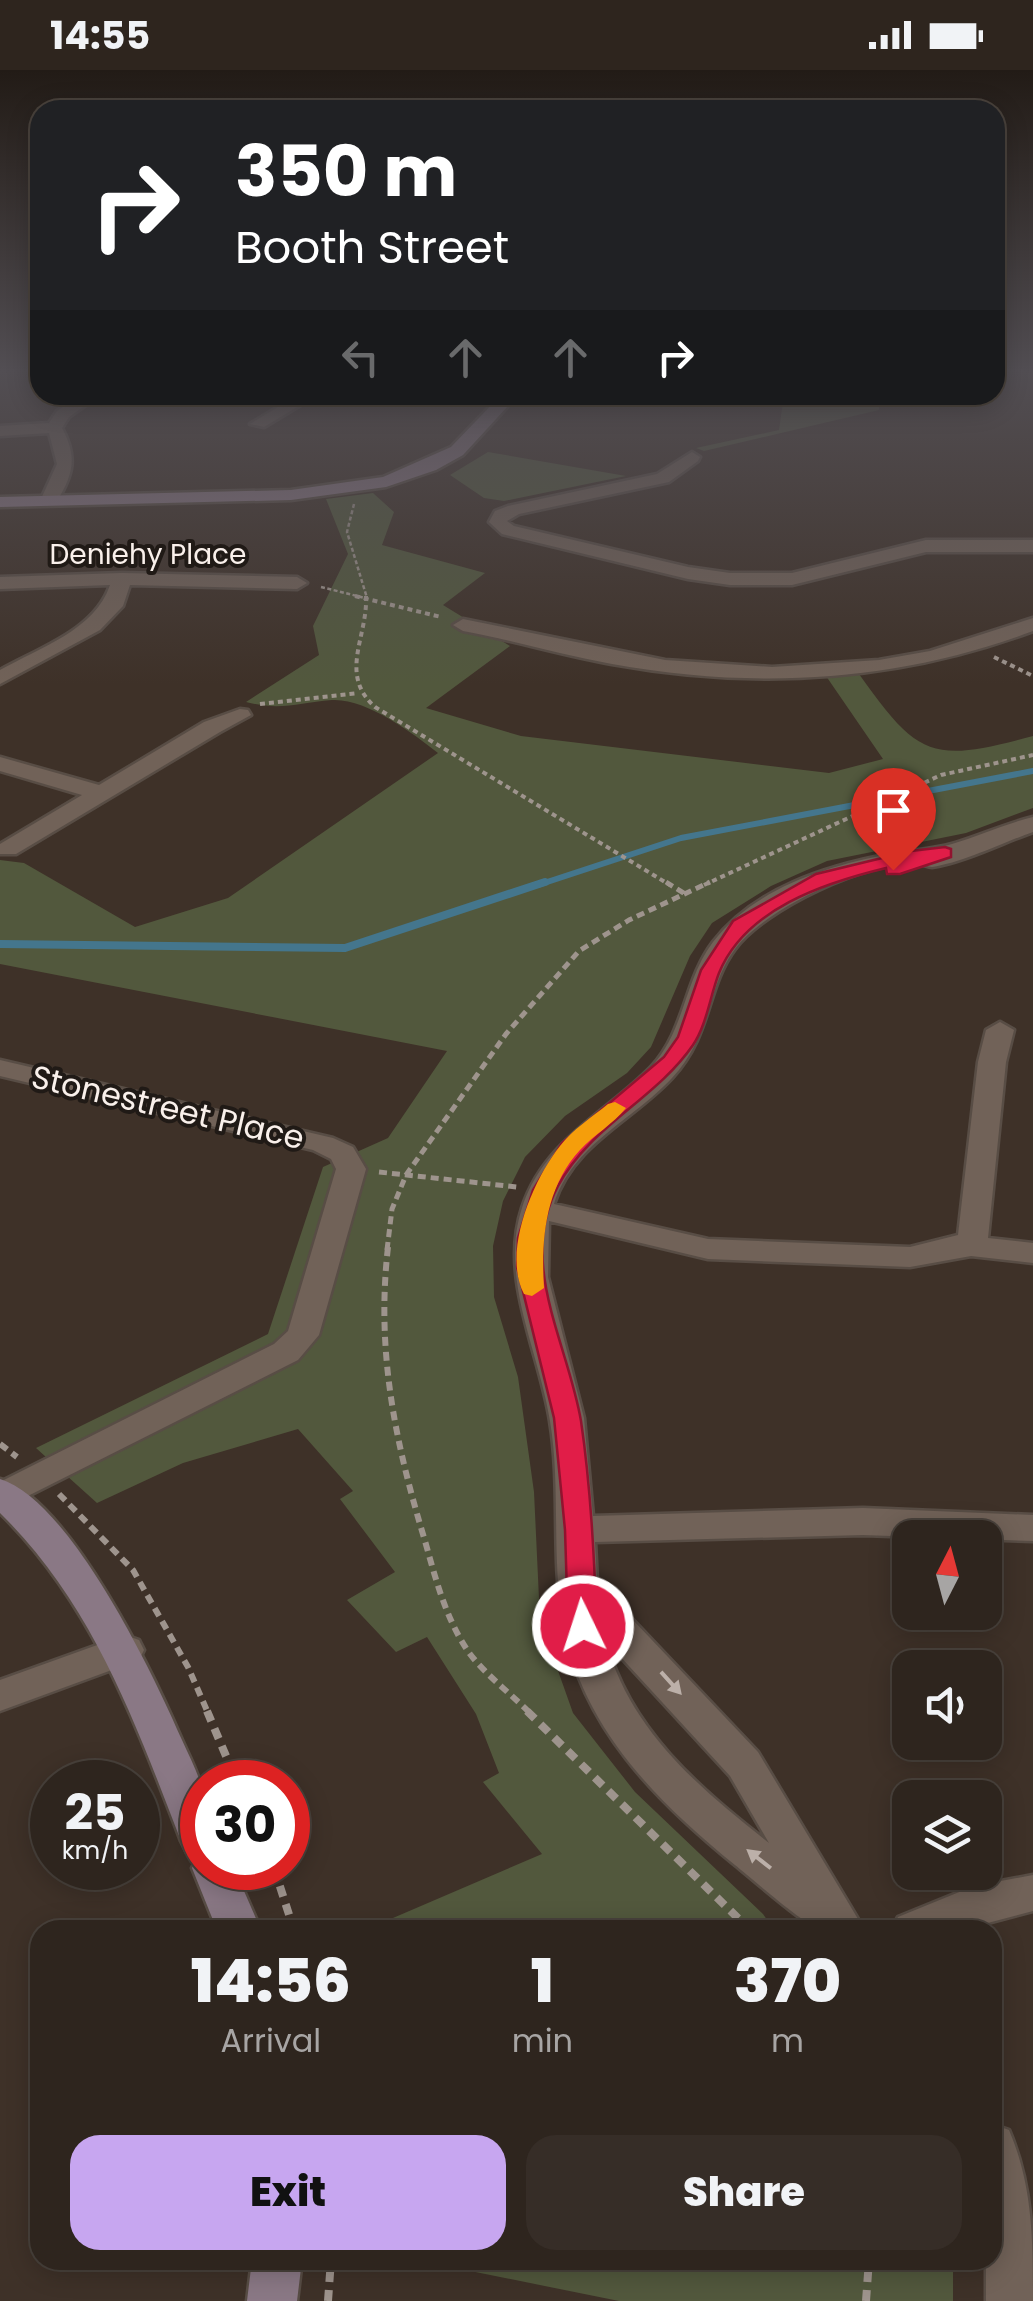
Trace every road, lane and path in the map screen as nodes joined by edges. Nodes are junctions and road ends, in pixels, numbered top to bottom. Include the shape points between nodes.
1 (63, 475) edge
2 (405, 475) edge
3 (668, 475) edge
4 (349, 489) junction
5 (50, 499) junction
6 (0, 502) edge
7 (1033, 546) edge
8 (122, 579) junction
9 (0, 582) edge
10 (296, 583) joint
11 (367, 599) junction
12 (1033, 624) edge
13 (463, 625) joint
14 (974, 647) junction
15 (1033, 676) edge
16 (0, 678) edge
17 (359, 693) junction
18 (240, 715) joint
19 (1033, 755) edge
20 (0, 764) edge
21 (101, 793) junction
22 (1033, 824) edge
23 (8, 849) dead end
24 (685, 894) junction
25 (1000, 1030) dead end
26 (0, 1068) edge
27 (351, 1169) junction
28 (406, 1175) junction
29 (540, 1200) junction
30 (972, 1246) junction
31 (1033, 1253) edge
32 (0, 1444) edge
33 (42, 1476) junction
34 (2, 1493) edge
35 (1033, 1528) edge
36 (579, 1530) junction
37 (580, 1587) junction
38 (125, 1650) junction
39 (0, 1696) edge
40 (228, 1760) edge
41 (180, 1786) edge
42 (223, 1890) edge
43 (281, 1890) edge
44 (1033, 1893) edge
45 (235, 1920) edge
46 (291, 1920) edge
47 (740, 1920) edge
48 (835, 1920) edge
49 (838, 1920) edge
50 (937, 1920) edge
51 (1002, 2170) edge
52 (276, 2270) edge
53 (330, 2270) edge
54 (868, 2270) edge
55 (272, 2301) edge
56 (328, 2301) edge
57 (866, 2301) edge
58 (1011, 2301) edge

1 - 5 street
2 - 4 street
3 - 7 street via 514,510 498,522 508,530 730,579 792,579 926,546
4 - 5 street
4 - 11 path via 356,498 346,532
5 - 6 street
8 - 9 street, Deniehy Place
8 - 10 street, Deniehy Place
8 - 16 street via 114,606 93,626
10 - 11 path
11 - 13 path
11 - 17 path via 355,670
12 - 14 street
13 - 14 street via 698,670 850,670
14 - 15 path
17 - 18 path via 259,704
17 - 24 path
18 - 21 street
19 - 24 path via 941,775
20 - 21 street
21 - 23 street
22 - 29 street via 923,863 804,888 740,926 711,970 688,1038 671,1062 570,1148
24 - 28 path via 579,951 506,1034
25 - 30 street
26 - 27 street, Stonestreet Place via 323,1144 343,1153
27 - 28 path
27 - 33 street via 303,1335 286,1352
28 - 29 path
28 - 47 path via 392,1209 383,1288 388,1382 398,1452 444,1606 470,1655
29 - 30 street via 678,1245 910,1256
29 - 36 street via 529,1267 567,1418
30 - 31 street
32 - 33 path
33 - 34 street
33 - 40 path via 133,1570 188,1666
34 - 38 street via 62,1554
35 - 36 street via 802,1520
36 - 37 street
48 -> 37 street via 658,1771 594,1664
37 -> 49 street via 744,1764
38 - 39 street
38 - 41 street
42 - 45 street
43 - 46 path
44 - 50 street
51 - 58 street via 1011,2228
52 - 55 street
53 - 56 path
54 - 57 path

